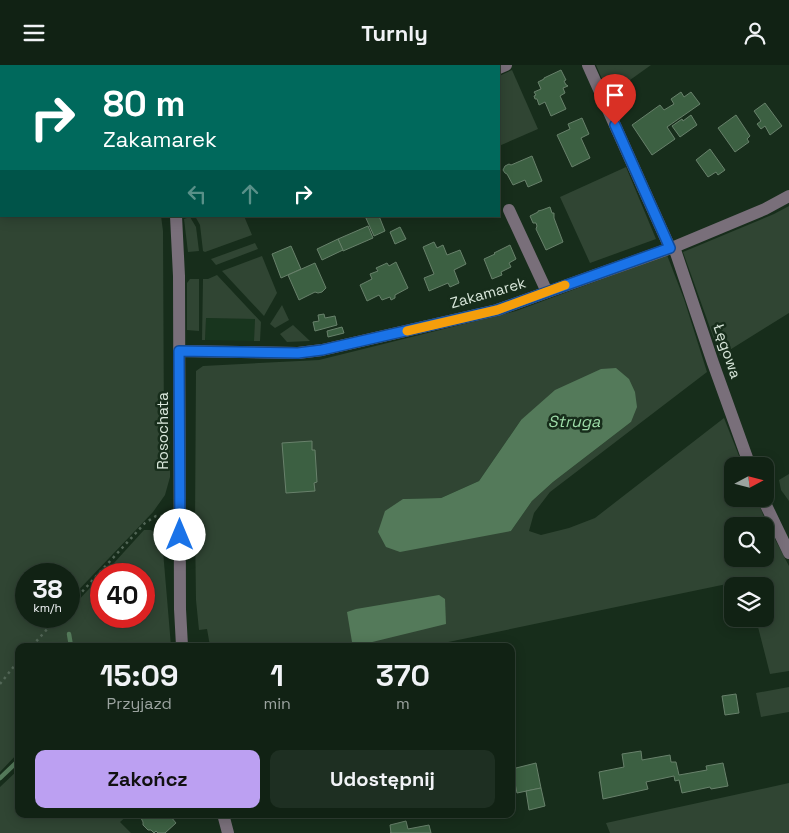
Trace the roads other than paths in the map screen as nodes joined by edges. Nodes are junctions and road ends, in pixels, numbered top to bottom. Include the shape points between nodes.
1 (588, 65) edge
2 (789, 196) edge
3 (510, 210) dead end
4 (176, 217) edge
5 (672, 247) junction
6 (547, 292) junction
7 (179, 351) junction
8 (747, 457) edge
9 (767, 507) edge
10 (789, 553) edge
11 (182, 643) edge
12 (224, 818) edge
13 (228, 833) edge

1 - 5 street, Łęgowa
2 - 5 street, Zakamarek
3 - 6 street
4 - 7 street, Rosochata
5 - 6 street, Zakamarek
5 - 8 street, Łęgowa
6 - 7 street, Zakamarek via 497,310 322,350 298,353
7 - 11 street, Rosochata
9 - 10 street
12 - 13 street

